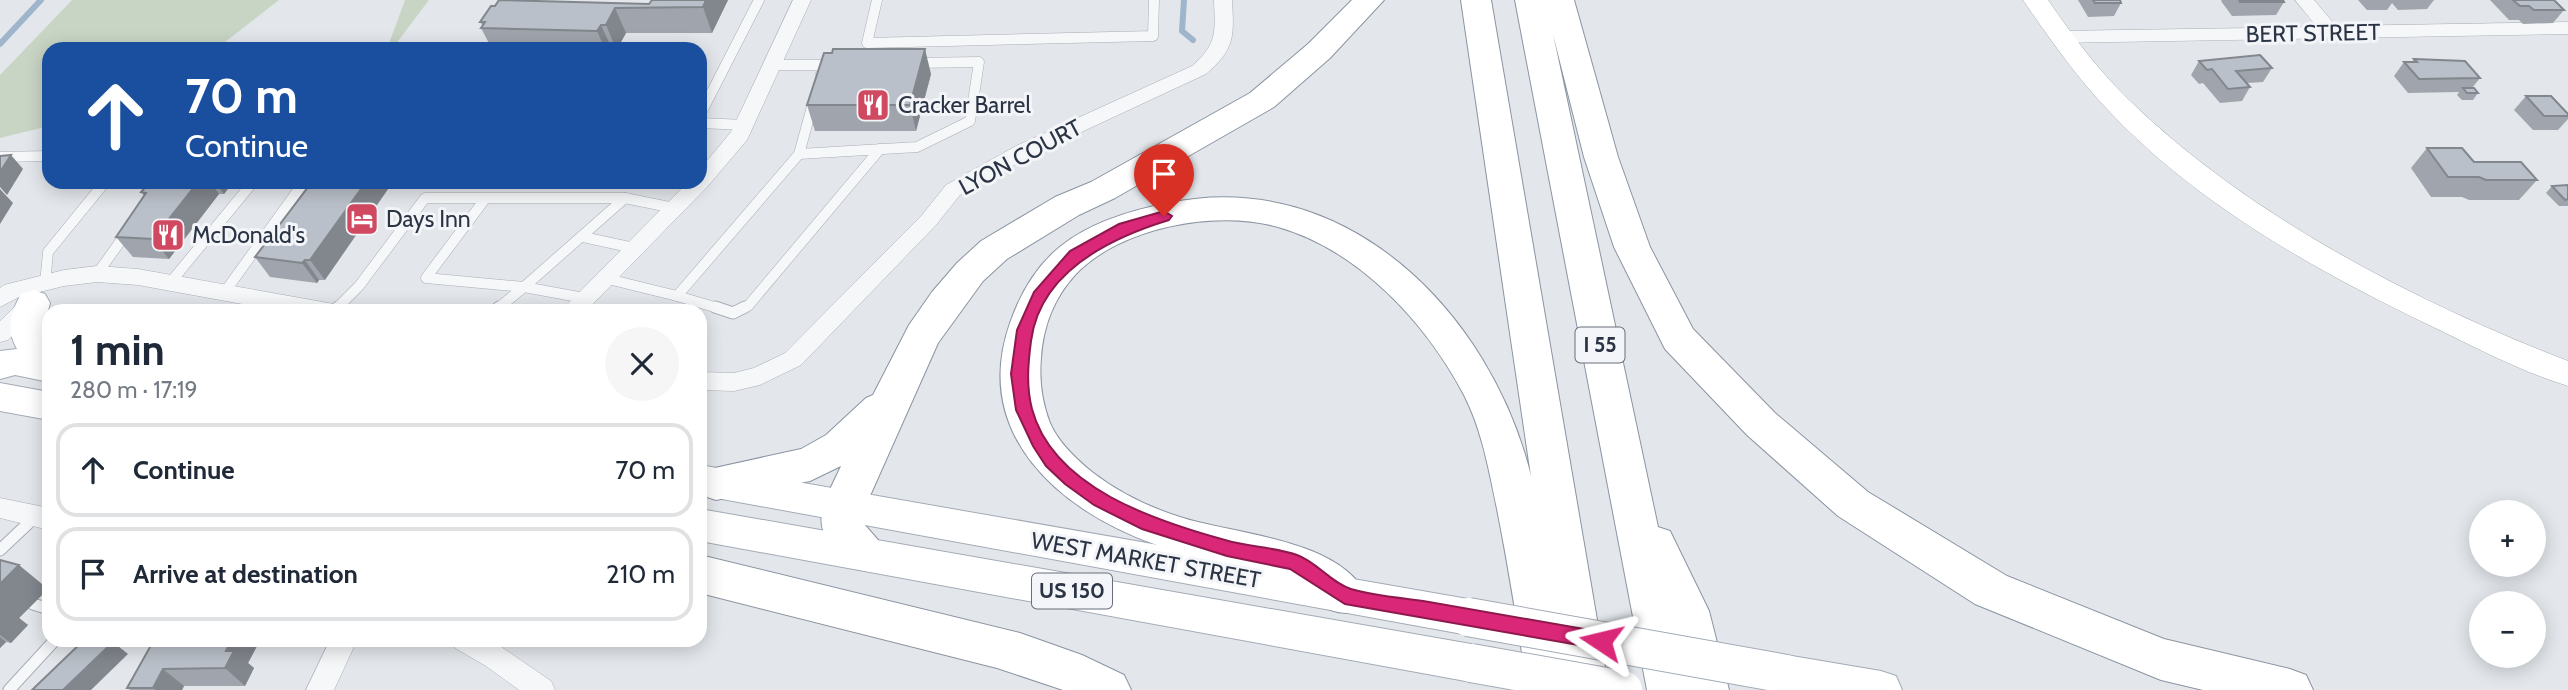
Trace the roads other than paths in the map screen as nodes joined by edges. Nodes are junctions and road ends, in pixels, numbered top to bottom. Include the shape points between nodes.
1 (759, 0) edge
2 (802, 0) edge
3 (877, 0) edge
4 (1154, 0) edge
5 (1223, 0) edge
6 (1369, 0) edge
7 (1476, 0) edge
8 (1530, 0) edge
9 (1559, 0) edge
10 (2035, 0) edge
11 (2304, 0) edge
12 (2568, 28) edge
13 (2331, 32) junction
14 (2057, 37) junction
15 (901, 63) edge
16 (772, 65) junction
17 (823, 65) junction
18 (836, 65) edge
19 (707, 101) edge
20 (707, 123) edge
21 (745, 124) junction
22 (880, 149) junction
23 (799, 154) junction
24 (42, 156) edge
25 (0, 158) edge
26 (707, 175) edge
27 (99, 189) edge
28 (248, 189) edge
29 (299, 189) edge
30 (693, 189) edge
31 (625, 198) junction
32 (485, 199) junction
33 (674, 208) junction
34 (132, 225) edge
35 (583, 237) junction
36 (634, 248) junction
37 (97, 274) junction
38 (604, 278) junction
39 (170, 283) junction
40 (524, 287) junction
41 (224, 293) junction
42 (26, 296) edge
43 (677, 296) junction
44 (288, 304) edge
45 (342, 304) edge
46 (504, 304) edge
47 (575, 304) edge
48 (579, 304) edge
49 (703, 304) edge
50 (707, 305) edge
51 (0, 334) edge
52 (42, 356) edge
53 (42, 364) edge
54 (0, 365) edge
55 (2568, 374) edge
56 (707, 381) edge
57 (0, 397) edge
58 (891, 398) junction
59 (42, 405) edge
60 (708, 482) edge
61 (1630, 492) junction
62 (844, 507) junction
63 (0, 508) edge
64 (42, 518) edge
65 (707, 526) edge
66 (0, 550) edge
67 (863, 553) junction
68 (707, 576) edge
69 (1345, 596) junction
70 (33, 604) dead end
71 (42, 607) edge
72 (49, 647) edge
73 (341, 647) edge
74 (477, 647) edge
75 (9, 690) edge
76 (320, 690) edge
77 (541, 690) edge
78 (1108, 690) edge
79 (1552, 690) edge
80 (1586, 690) edge
81 (1623, 690) edge
82 (1670, 690) edge
83 (1706, 690) edge
84 (1881, 690) edge
85 (2290, 690) edge

1 - 19 lane
2 - 16 street
3 - 4 lane via 867,43 1153,36
5 - 56 street, LYON COURT via 1225,43 1199,70 1023,151 953,190 793,359 760,376
6 - 58 highway via 1262,100 994,250 945,302
7 - 80 highway
8 - 61 highway, I 55
9 - 85 highway via 1601,157 1632,247 1679,339 1761,424 1853,504 1991,590 2161,659
10 - 14 main road
11 - 13 street
12 - 13 street, BERT STREET
13 - 14 street, BERT STREET
14 - 55 main road via 2145,130 2298,242 2411,304
15 - 22 lane via 979,62 970,121 917,147
16 - 17 lane
16 - 21 street
17 - 18 lane
17 - 23 lane
20 - 21 lane
21 - 26 street
22 - 23 lane
22 - 50 lane via 748,306 733,313
23 - 43 lane
24 - 25 lane
27 - 42 lane via 48,252
28 - 39 lane
29 - 41 lane
30 - 33 street
31 - 32 lane
31 - 33 lane
31 - 35 lane
32 - 40 lane via 425,278
32 - 45 lane via 425,198
33 - 36 street
34 - 37 lane
35 - 36 lane
35 - 40 lane
36 - 38 street
37 - 39 street
37 - 42 street via 64,278
38 - 43 lane
38 - 48 street
39 - 41 street
40 - 46 lane
40 - 47 lane
41 - 44 street
42 - 51 street
42 - 52 main road via 25,334
43 - 49 lane
53 - 54 main road
57 - 59 main road
58 - 60 highway via 840,447 810,464
58 - 62 highway
60 - 62 main road, WEST MARKET STREET / US 150
61 - 82 highway, I 55
61 - 83 highway via 1687,611
62 - 67 highway via 842,530
62 - 69 main road, WEST MARKET STREET / US 150
63 - 64 street
64 - 66 lane
65 - 67 main road, WEST MARKET STREET / US 150
67 - 81 main road, WEST MARKET STREET / US 150, bridge
68 - 78 highway via 1044,661
69 - 79 highway via 1294,562 1227,549 1148,524 1100,500 1052,461 1024,410 1019,374 1024,330 1042,292 1075,255 1125,228 1164,216 1206,208 1250,209 1324,232 1358,249 1380,268 1446,336 1480,387 1500,432
69 - 84 main road, WEST MARKET STREET / US 150, bridge
70 - 71 lane
72 - 75 lane
73 - 76 street
74 - 77 street

